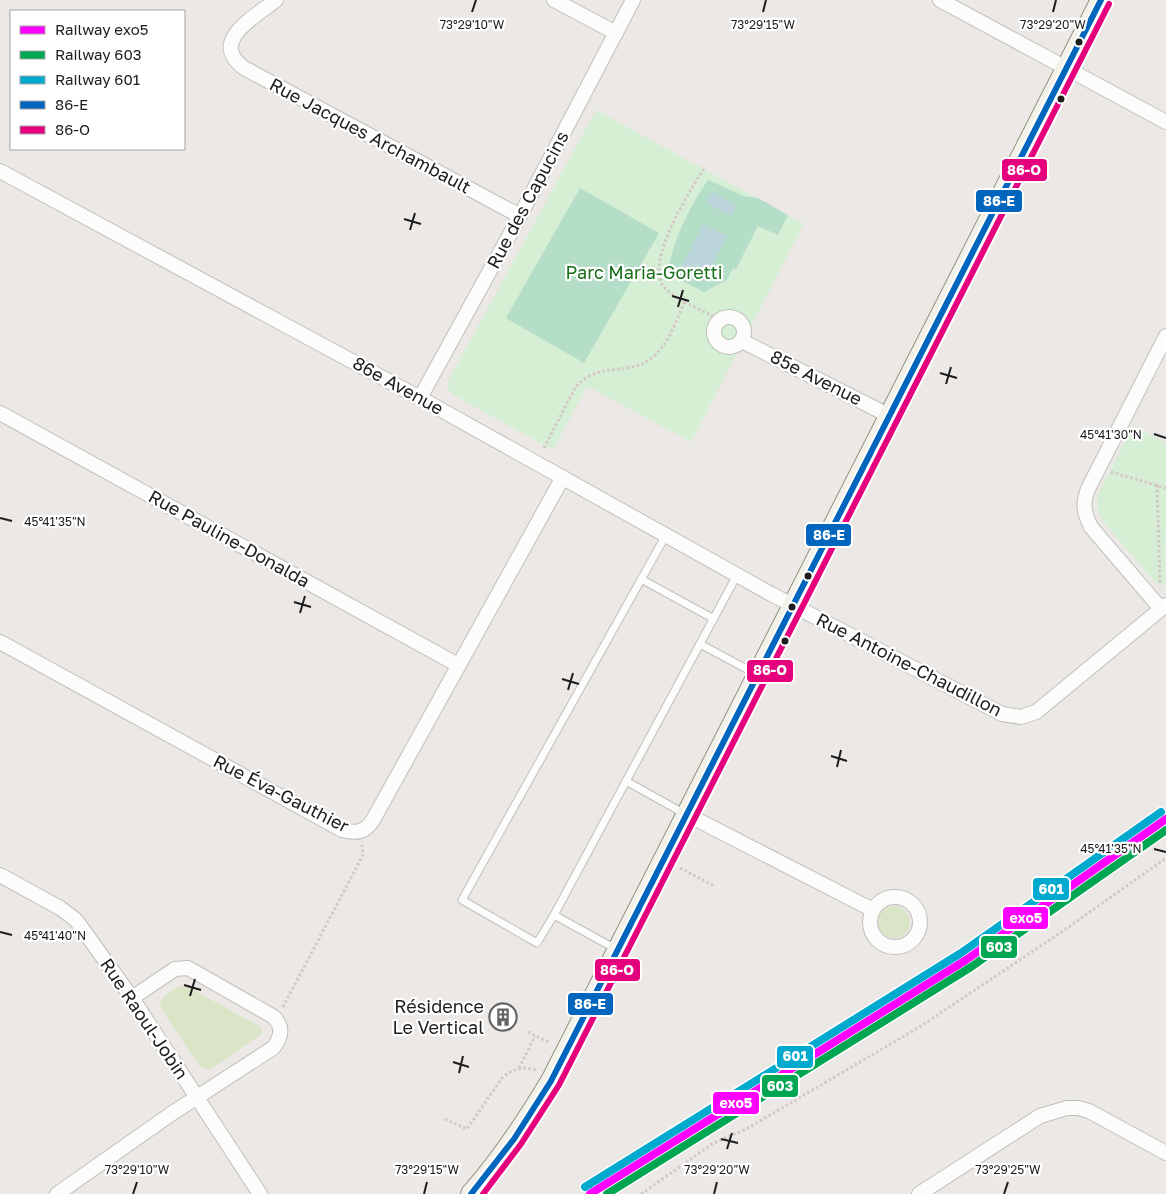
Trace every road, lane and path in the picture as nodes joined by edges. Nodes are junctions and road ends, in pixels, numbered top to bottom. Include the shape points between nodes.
1 (276, 0) edge
2 (554, 0) edge
3 (633, 0) edge
4 (940, 0) edge
5 (1101, 0) edge
6 (616, 33) junction
7 (1066, 68) junction
8 (1166, 122) edge
9 (704, 169) dead end
10 (0, 171) edge
11 (520, 216) junction
12 (685, 301) junction
13 (720, 320) junction
14 (1166, 336) edge
15 (742, 341) junction
16 (420, 398) junction
17 (0, 413) edge
18 (890, 416) junction
19 (544, 448) dead end
20 (1098, 468) junction
21 (562, 477) junction
22 (1157, 485) junction
23 (1166, 488) edge
24 (666, 535) junction
25 (737, 575) junction
26 (641, 579) junction
27 (794, 606) junction
28 (1164, 607) edge
29 (714, 619) junction
30 (0, 642) edge
31 (700, 644) junction
32 (458, 665) junction
33 (758, 675) junction
34 (626, 781) junction
35 (688, 815) junction
36 (360, 832) junction
37 (1166, 858) edge
38 (680, 868) dead end
39 (0, 875) edge
40 (714, 886) dead end
41 (873, 910) dead end
42 (554, 915) junction
43 (619, 950) junction
44 (132, 998) junction
45 (283, 1007) dead end
46 (528, 1032) dead end
47 (535, 1036) junction
48 (551, 1044) dead end
49 (519, 1069) junction
50 (537, 1070) dead end
51 (196, 1098) junction
52 (445, 1119) dead end
53 (1166, 1153) edge
54 (57, 1194) edge
55 (260, 1194) edge
56 (471, 1194) edge
57 (641, 1194) edge
58 (919, 1194) edge

1 - 11 street, Rue Jacques Archambault via 236,33 229,48 236,62
2 - 6 street
3 - 6 street, Rue des Capucins
4 - 7 street
5 - 7 main road
6 - 11 street, Rue des Capucins
7 - 8 street
7 - 18 main road
9 - 12 path via 677,212 665,242 660,268 664,287
10 - 16 street, 86e Avenue
11 - 16 street, Rue des Capucins
12 - 13 path
12 - 19 path via 666,342 651,359 641,364 597,372 581,380
13 - 15 street via 730,317 739,321 744,330
13 - 15 street via 714,328 717,342 730,348
14 - 20 street
15 - 18 street, 85e Avenue
16 - 21 street, 86e Avenue
17 - 32 street, Rue Pauline-Donalda
18 - 27 main road
20 - 22 path
20 - 28 street via 1084,498 1086,516 1092,527
21 - 24 street, 86e Avenue
21 - 32 street, Rue Éva-Gauthier
22 - 23 path
22 - 28 path
24 - 25 street, 86e Avenue
24 - 26 lane
25 - 27 street, 86e Avenue
25 - 29 lane
26 - 29 lane
26 - 42 lane via 462,900 537,943
27 - 28 street, Rue Antoine-Chaudillon via 992,710 1021,718 1047,704
27 - 33 main road
29 - 31 lane
30 - 36 street, Rue Éva-Gauthier via 342,830
31 - 33 lane
31 - 34 lane
32 - 36 street, Rue Éva-Gauthier via 373,820
33 - 35 main road
34 - 35 lane
34 - 42 lane
35 - 41 street
35 - 43 main road
36 - 45 path via 363,855
37 - 57 path via 921,1026 748,1128 712,1144
38 - 40 path
39 - 44 street, Rue Raoul-Jobin via 76,920
42 - 43 lane
43 - 56 main road via 551,1081 521,1130
44 - 51 street, Rue Raoul-Jobin
44 - 51 street via 176,969 188,968 274,1016 279,1022 280,1036 273,1048
46 - 47 path
47 - 48 path
47 - 49 path
49 - 50 path
49 - 52 path via 502,1078 470,1128 465,1129
51 - 54 street
51 - 55 street, Rue Raoul-Jobin
53 - 58 street via 1089,1111 1060,1110 1040,1116

